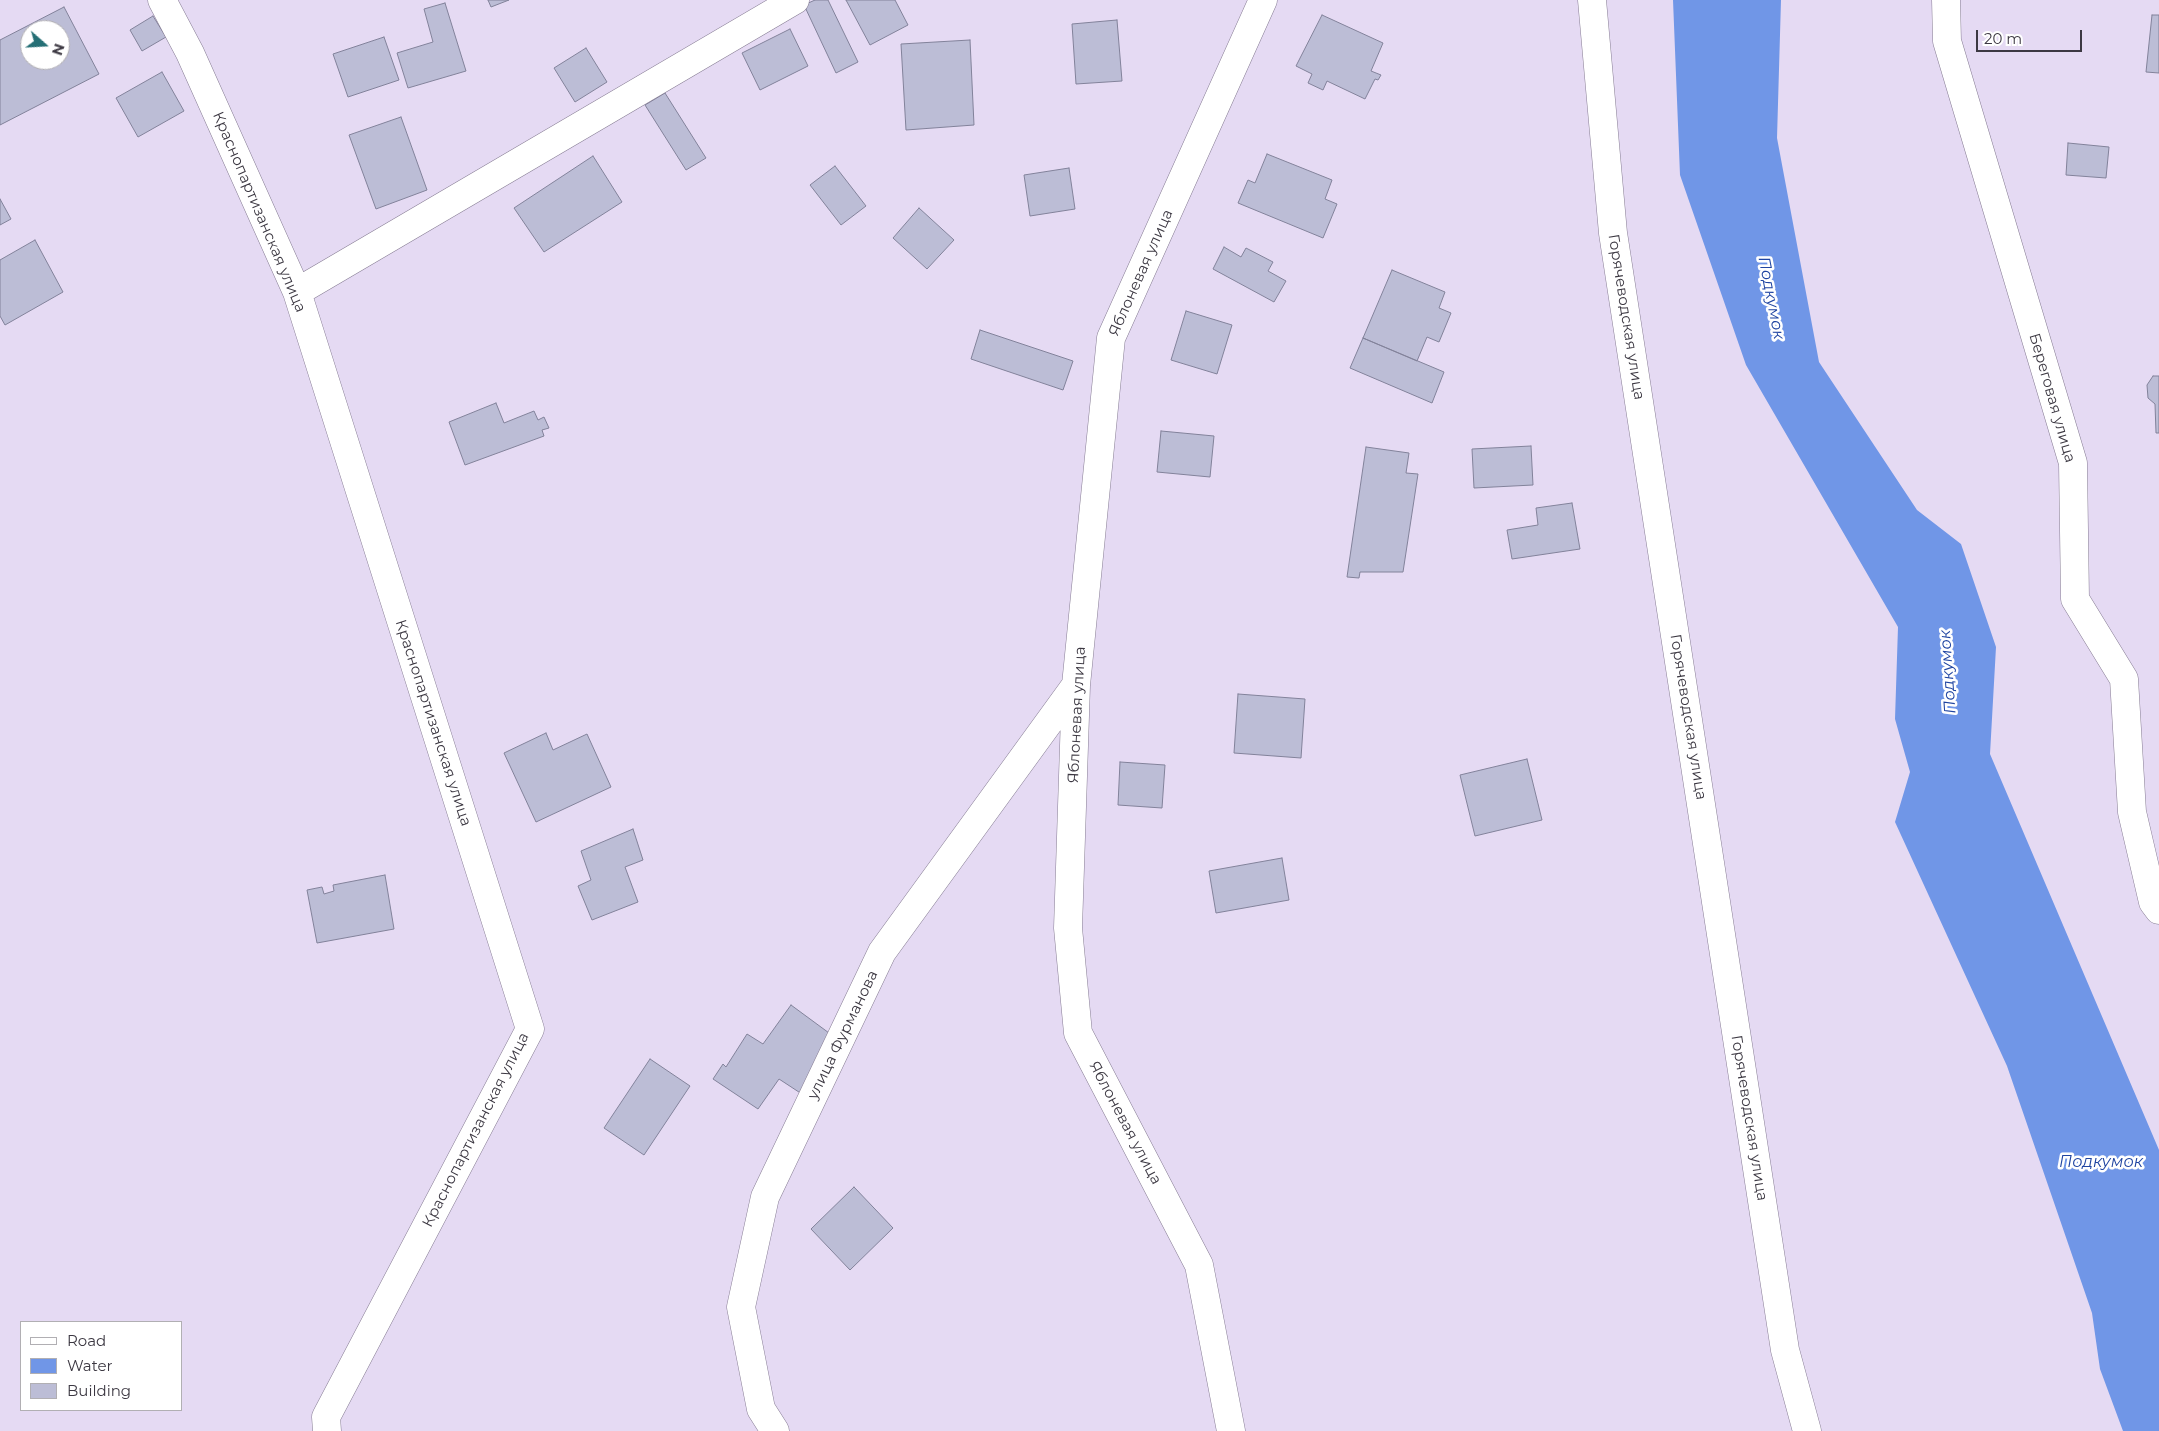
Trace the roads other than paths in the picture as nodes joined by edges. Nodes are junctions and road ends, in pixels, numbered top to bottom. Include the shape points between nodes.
1 (162, 0) edge
2 (795, 0) edge
3 (1263, 0) edge
4 (1592, 0) edge
5 (1946, 0) edge
6 (296, 292) junction
7 (1076, 685) junction
8 (2159, 910) edge
9 (327, 1431) edge
10 (775, 1431) edge
11 (1231, 1431) edge
12 (1807, 1431) edge

1 - 6 street, Краснопартизанская улица via 190,53
2 - 6 street
3 - 7 street, Яблоневая улица via 1111,338
4 - 12 street, Горячеводская улица via 1613,232 1785,1350
5 - 8 street, Береговая улица via 1947,41 2073,463 2075,599 2124,679 2132,812 2153,902
6 - 9 street, Краснопартизанская улица via 530,1029 326,1417
7 - 10 street, улица Фурманова via 882,952 766,1197 740,1307 761,1409
7 - 11 street, Яблоневая улица via 1068,928 1078,1033 1199,1265

